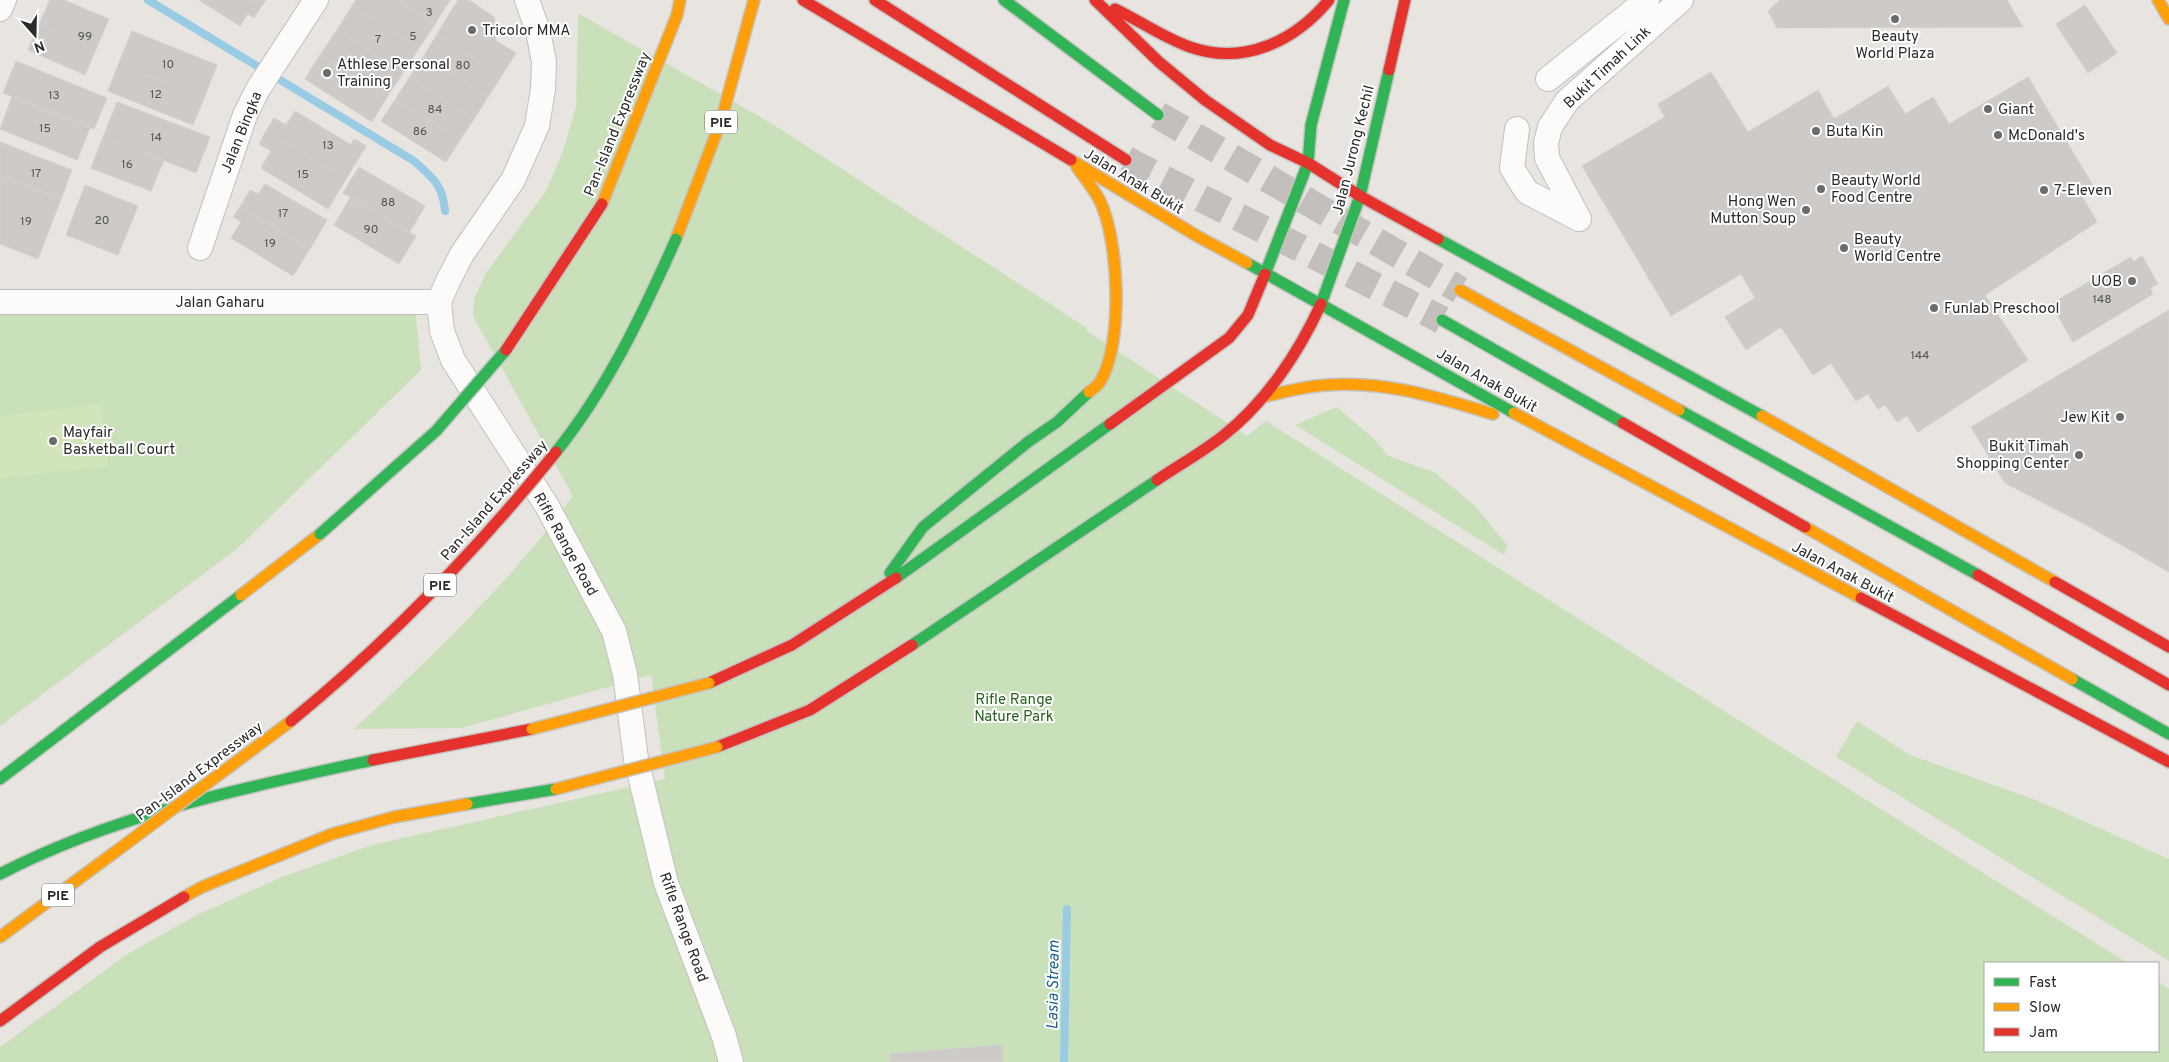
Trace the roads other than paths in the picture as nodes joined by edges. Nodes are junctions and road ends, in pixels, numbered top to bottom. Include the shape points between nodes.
1 (4, 0) edge
2 (316, 0) edge
3 (527, 0) edge
4 (680, 0) edge
5 (754, 0) edge
6 (803, 0) edge
7 (874, 0) edge
8 (1004, 0) edge
9 (1095, 0) edge
10 (1330, 0) edge
11 (1344, 0) edge
12 (1405, 0) edge
13 (1647, 0) edge
14 (1681, 0) edge
15 (2158, 0) edge
16 (0, 9) edge
17 (2169, 19) edge
18 (1548, 79) dead end
19 (1158, 115) tunnel mouth
20 (1516, 129) dead end
21 (1126, 160) tunnel mouth
22 (1074, 162) junction
23 (1308, 163) junction
24 (1360, 196) junction
25 (200, 248) dead end
26 (1265, 274) junction
27 (1460, 290) tunnel mouth
28 (0, 302) edge
29 (439, 302) junction
30 (1321, 304) junction
31 (1442, 320) tunnel mouth
32 (1263, 397) junction
33 (1540, 428) junction
34 (877, 592) junction
35 (2169, 647) edge
36 (2169, 685) edge
37 (2169, 734) edge
38 (2169, 762) edge
39 (0, 778) edge
40 (0, 874) edge
41 (0, 937) edge
42 (0, 1021) edge
43 (732, 1062) edge

1 - 16 street
2 - 25 street, Jalan Bingka via 258,89 234,141
3 - 29 street via 544,62 537,126 513,180 462,254
4 - 39 main road, Pan-Island Expressway, bridge via 677,15 602,204 503,354 436,431 320,534
5 - 41 main road, Pan-Island Expressway / PIE, bridge via 733,86 697,192 644,311 589,408 547,463 438,587 370,653 289,723
6 - 22 main road, Jalan Anak Bukit
7 - 21 main road, Jalan Anak Bukit
8 - 19 main road
9 - 10 main road via 1192,48 1240,53 1275,44 1291,36
9 - 23 main road via 1159,62 1205,100 1270,145
11 - 23 main road via 1311,126
12 - 24 main road, Jalan Jurong Kechil
13 - 18 street, Bukit Timah Link
14 - 20 street, Bukit Timah Link via 1567,101 1550,127 1547,158 1579,219 1527,192 1512,168
15 - 17 main road
22 - 26 main road, Jalan Anak Bukit
22 - 34 main road via 1099,199 1114,251 1117,280 1112,348 1100,382 1057,422 1006,459 924,527
23 - 24 main road
23 - 26 main road
24 - 30 main road, Jalan Jurong Kechil
24 - 35 main road via 1774,423
26 - 30 main road, Jalan Anak Bukit
26 - 34 main road via 1248,315 1229,338
27 - 36 main road via 1910,536
28 - 29 street, Jalan Gaharu
29 - 43 street, Rifle Range Road via 442,331 452,360 547,506 614,630 625,674 636,759 666,883
30 - 32 main road, Jalan Jurong Kechil via 1308,332
30 - 33 main road, Jalan Anak Bukit
31 - 37 main road, Jalan Anak Bukit
32 - 33 main road via 1306,388 1357,383 1435,396
32 - 42 main road, Jalan Jurong Kechil, bridge via 1224,435 1191,458 810,710 717,747 556,790 394,817 332,834 202,887 100,947
33 - 38 main road, Jalan Anak Bukit
34 - 40 main road, bridge via 792,645 709,683 532,729 314,772 137,816 41,852

